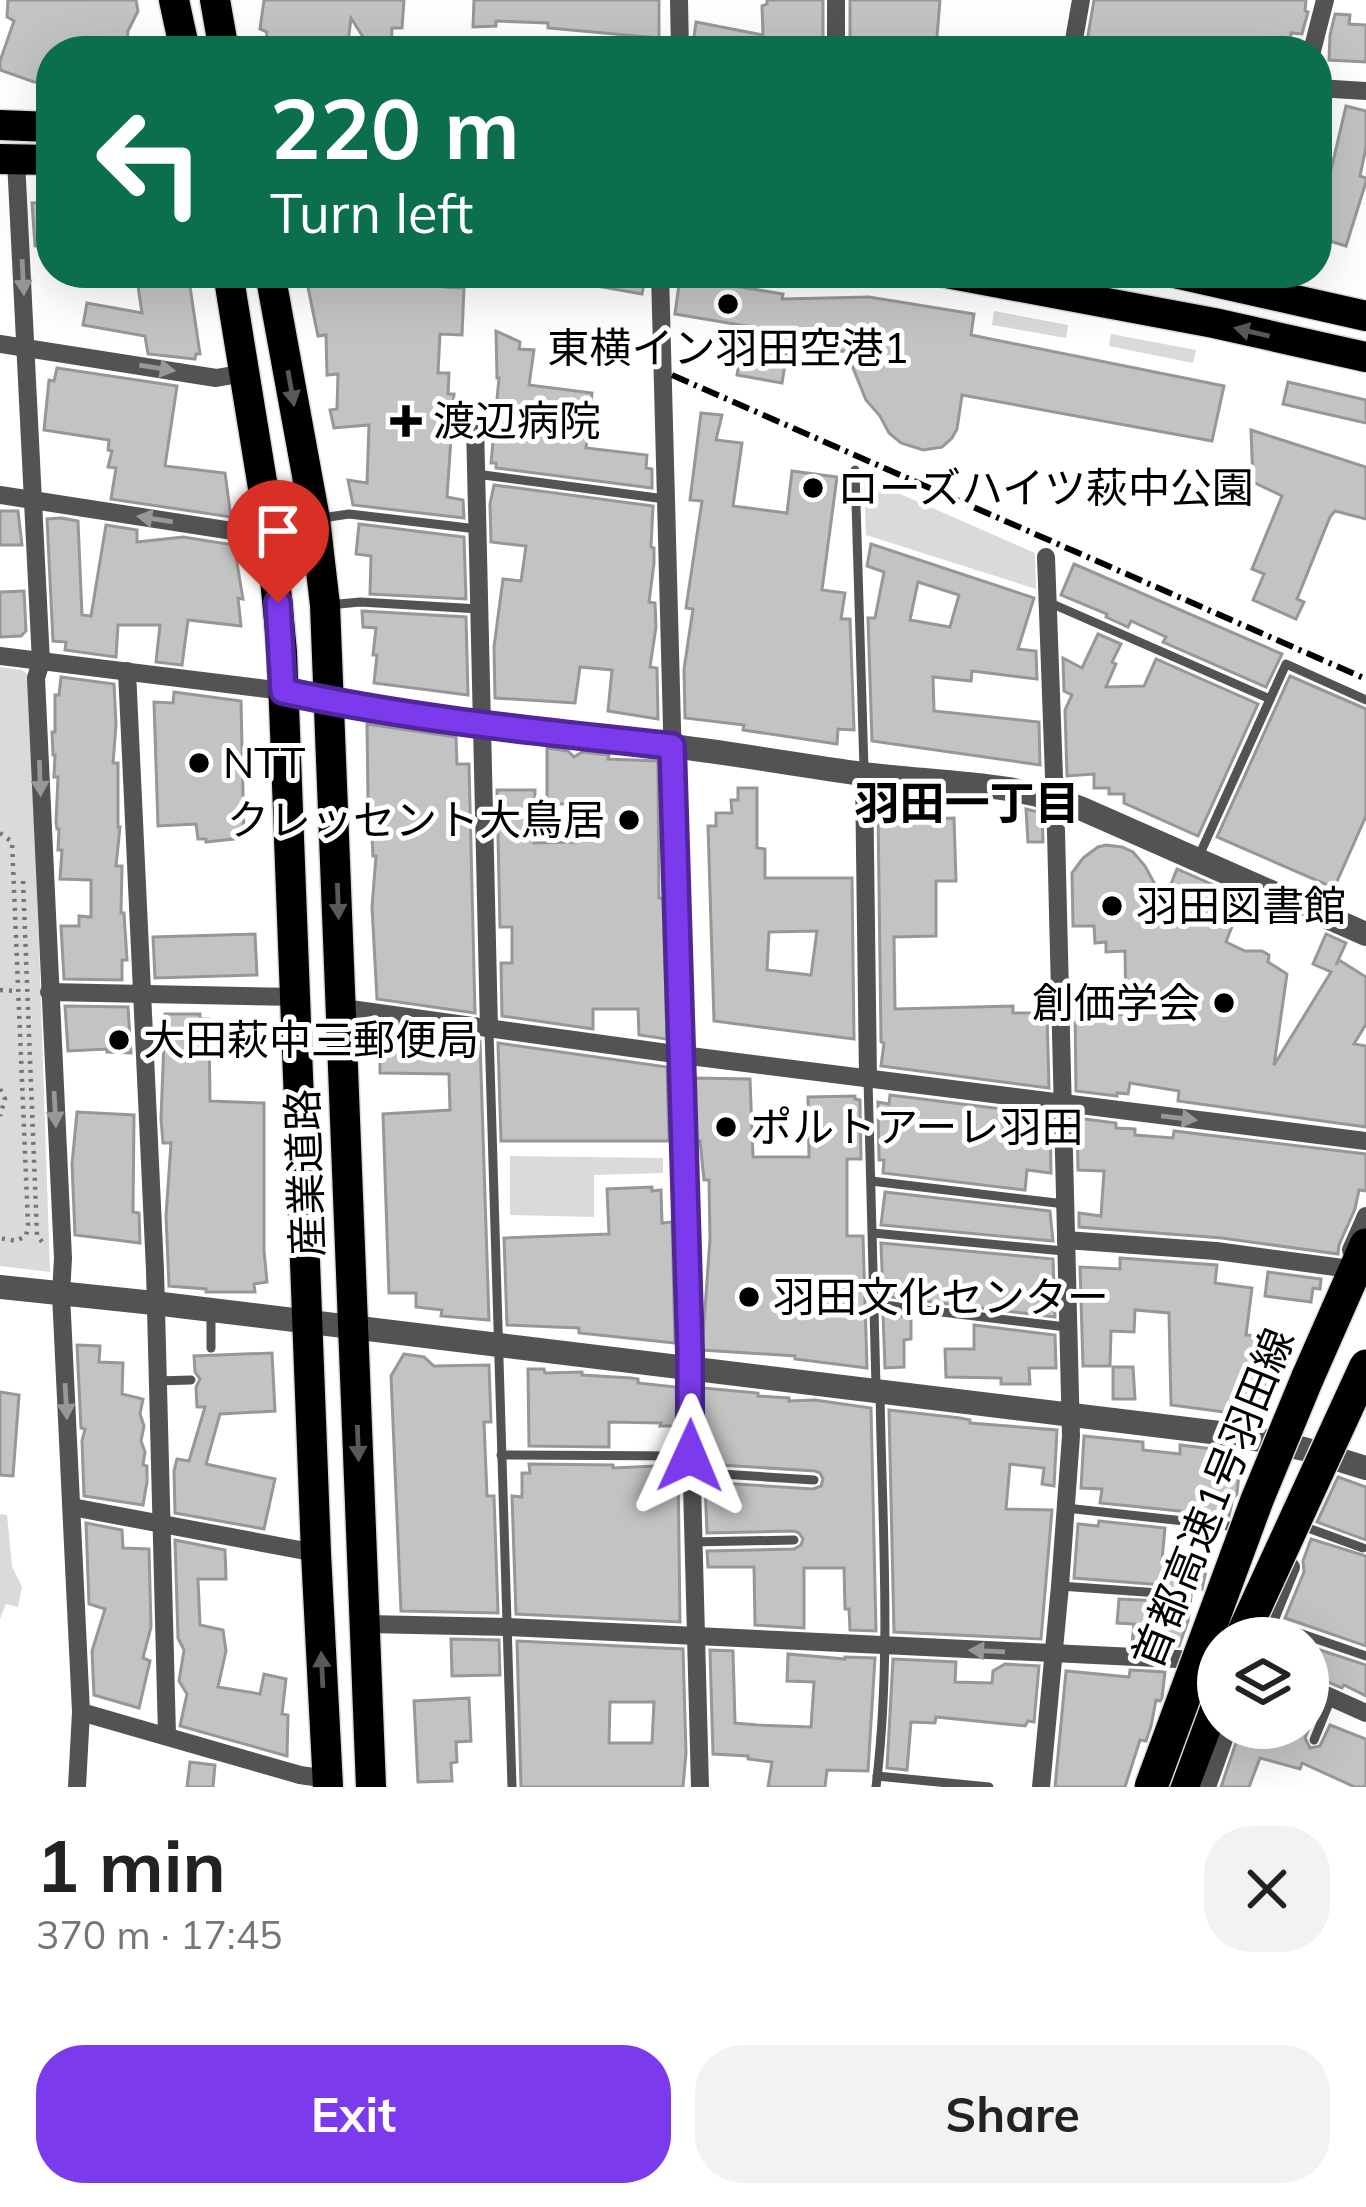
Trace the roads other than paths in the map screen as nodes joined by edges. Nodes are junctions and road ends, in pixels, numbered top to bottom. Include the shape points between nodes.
1 (174, 0) edge
2 (679, 0) edge
3 (836, 0) edge
4 (1082, 0) edge
5 (1325, 0) edge
6 (222, 4) edge
7 (182, 36) edge
8 (223, 36) edge
9 (680, 36) edge
10 (836, 36) edge
11 (1075, 36) edge
12 (1316, 36) edge
13 (1332, 89) edge
14 (1366, 91) edge
15 (0, 125) edge
16 (36, 126) edge
17 (8, 160) edge
18 (231, 288) edge
19 (273, 288) edge
20 (660, 288) edge
21 (1026, 288) edge
22 (1272, 288) edge
23 (1366, 316) edge
24 (0, 344) edge
25 (27, 348) junction
26 (1366, 358) edge
27 (245, 373) junction
28 (475, 424) dead end
29 (854, 470) dead end
30 (476, 474) junction
31 (0, 495) edge
32 (665, 499) junction
33 (35, 500) junction
34 (315, 519) junction
35 (477, 529) junction
36 (271, 536) junction
37 (1046, 557) dead end
38 (1048, 602) junction
39 (325, 605) junction
40 (479, 609) junction
41 (0, 656) edge
42 (40, 662) junction
43 (127, 671) junction
44 (283, 691) junction
45 (1270, 699) junction
46 (1366, 700) edge
47 (329, 701) junction
48 (482, 724) junction
49 (672, 746) junction
50 (864, 774) junction
51 (1055, 798) junction
52 (1198, 859) junction
53 (1366, 934) edge
54 (49, 992) junction
55 (141, 994) junction
56 (297, 997) junction
57 (343, 1008) junction
58 (489, 1028) junction
59 (682, 1055) junction
60 (868, 1079) junction
61 (1063, 1103) junction
62 (1366, 1142) edge
63 (871, 1180) junction
64 (1065, 1204) junction
65 (1366, 1216) edge
66 (873, 1233) junction
67 (1066, 1246) junction
68 (1358, 1261) edge
69 (0, 1287) edge
70 (61, 1294) junction
71 (154, 1303) junction
72 (875, 1304) junction
73 (211, 1310) junction
74 (308, 1321) junction
75 (353, 1327) junction
76 (1069, 1327) junction
77 (497, 1345) junction
78 (211, 1348) dead end
79 (1366, 1363) edge
80 (690, 1368) junction
81 (191, 1380) dead end
82 (156, 1382) junction
83 (878, 1392) junction
84 (1358, 1401) edge
85 (1070, 1413) junction
86 (1271, 1440) junction
87 (501, 1455) junction
88 (1338, 1459) junction
89 (690, 1464) junction
90 (1366, 1468) edge
91 (814, 1480) dead end
92 (72, 1507) junction
93 (1066, 1508) junction
94 (161, 1524) junction
95 (1238, 1527) junction
96 (1308, 1528) junction
97 (794, 1540) dead end
98 (692, 1542) junction
99 (1363, 1548) edge
100 (316, 1553) junction
101 (1060, 1586) junction
102 (1159, 1592) dead end
103 (1263, 1617) edge
104 (1264, 1617) edge
105 (367, 1624) junction
106 (508, 1627) junction
107 (696, 1638) junction
108 (885, 1646) junction
109 (1329, 1648) edge
110 (1054, 1654) junction
111 (1366, 1656) edge
112 (1188, 1660) junction
113 (1197, 1660) edge
114 (1330, 1698) edge
115 (81, 1712) junction
116 (1366, 1713) edge
117 (166, 1735) junction
118 (1197, 1748) edge
119 (1221, 1749) edge
120 (877, 1782) edge
121 (328, 1783) edge
122 (931, 1784) edge
123 (77, 1787) edge
124 (373, 1787) edge
125 (512, 1787) edge
126 (700, 1787) edge
127 (988, 1787) edge
128 (1041, 1787) edge
129 (1148, 1787) edge
130 (1182, 1787) edge
131 (1207, 1787) edge

1 - 7 main road
2 - 9 street
3 - 10 street
4 - 11 street
5 - 12 street
6 - 8 main road
13 - 14 street
15 - 16 main road
17 -> 25 street
18 - 27 main road, 産業道路
19 -> 34 main road, 産業道路
20 - 32 street
26 -> 21 main road
22 - 23 main road
24 - 25 street
25 -> 27 street via 216,378
25 - 33 street
27 - 36 main road, 産業道路
28 - 30 street
29 - 50 lane
30 - 32 lane
30 - 35 street
31 - 33 street
32 - 49 street
36 -> 33 street
33 - 42 street
34 - 35 lane via 349,514
34 - 39 main road, 産業道路
35 - 40 street
36 - 44 main road, 産業道路
37 - 38 street
38 - 45 lane
38 - 51 street
39 - 40 lane
39 - 47 main road, 産業道路
40 - 48 street
41 - 42 street
42 - 43 street
42 -> 54 street
43 - 44 street
43 - 55 street
44 - 47 street
44 - 56 main road, 産業道路
45 - 46 lane via 1286,664
45 - 52 lane
47 - 48 street
47 -> 57 main road, 産業道路
48 - 49 street
48 - 58 street
49 - 50 street
49 - 59 street
50 - 51 street
50 - 60 street
51 - 52 street
51 - 61 street
52 - 53 street
54 - 55 street
54 -> 70 street
55 - 56 street
55 - 71 street
56 - 74 main road, 産業道路
57 - 58 street
57 - 75 main road, 産業道路
58 - 59 street
58 - 77 lane
59 - 60 street
59 - 80 street
60 - 61 street
60 - 63 lane
61 -> 62 street
61 - 64 street
63 - 64 lane
63 - 66 lane
64 - 67 street
65 - 68 street
66 - 67 lane
66 - 72 lane
67 - 68 street
67 - 76 street
68 - 86 street
68 - 129 highway, 首都高速1号羽田線, bridge
69 - 70 street
70 - 71 street
70 -> 92 street
71 - 73 street
71 - 82 street
72 - 76 lane
72 - 83 lane
73 - 74 street
73 - 78 lane
74 - 75 street
74 - 100 main road, 産業道路
75 - 77 street
75 -> 105 main road, 産業道路
76 - 85 street
77 - 80 street
77 - 87 lane
79 - 84 highway, 首都高速1号羽田線, bridge
80 - 83 street
80 - 89 street
81 - 82 lane
82 - 94 street
83 - 85 street
83 - 108 lane
84 - 88 street
84 - 103 highway, 首都高速1号羽田線, bridge
85 - 86 street
85 - 93 street
86 - 88 street
86 - 95 street
87 - 89 lane
87 - 106 lane
88 - 90 street
88 - 96 street
89 - 91 lane
89 - 98 street
92 - 94 street
92 - 115 street
93 - 95 lane
93 - 101 street
94 - 100 street
94 - 117 street
95 - 112 street
96 - 99 lane
96 - 104 street
97 - 98 lane
98 - 107 street
121 -> 100 main road, 産業道路
101 - 102 lane
101 - 110 street
105 - 106 street
105 - 124 main road, 産業道路
106 - 107 street
106 - 125 lane
107 - 108 street
107 - 126 street
110 -> 108 street
108 - 120 lane
109 - 111 lane
110 - 112 street
110 - 128 street
112 - 113 street
112 - 129 street
114 - 116 street
115 - 117 street
115 - 123 street
117 - 121 street
118 - 130 highway, 首都高速1号羽田線
119 - 131 street
120 - 122 lane
122 - 127 lane

